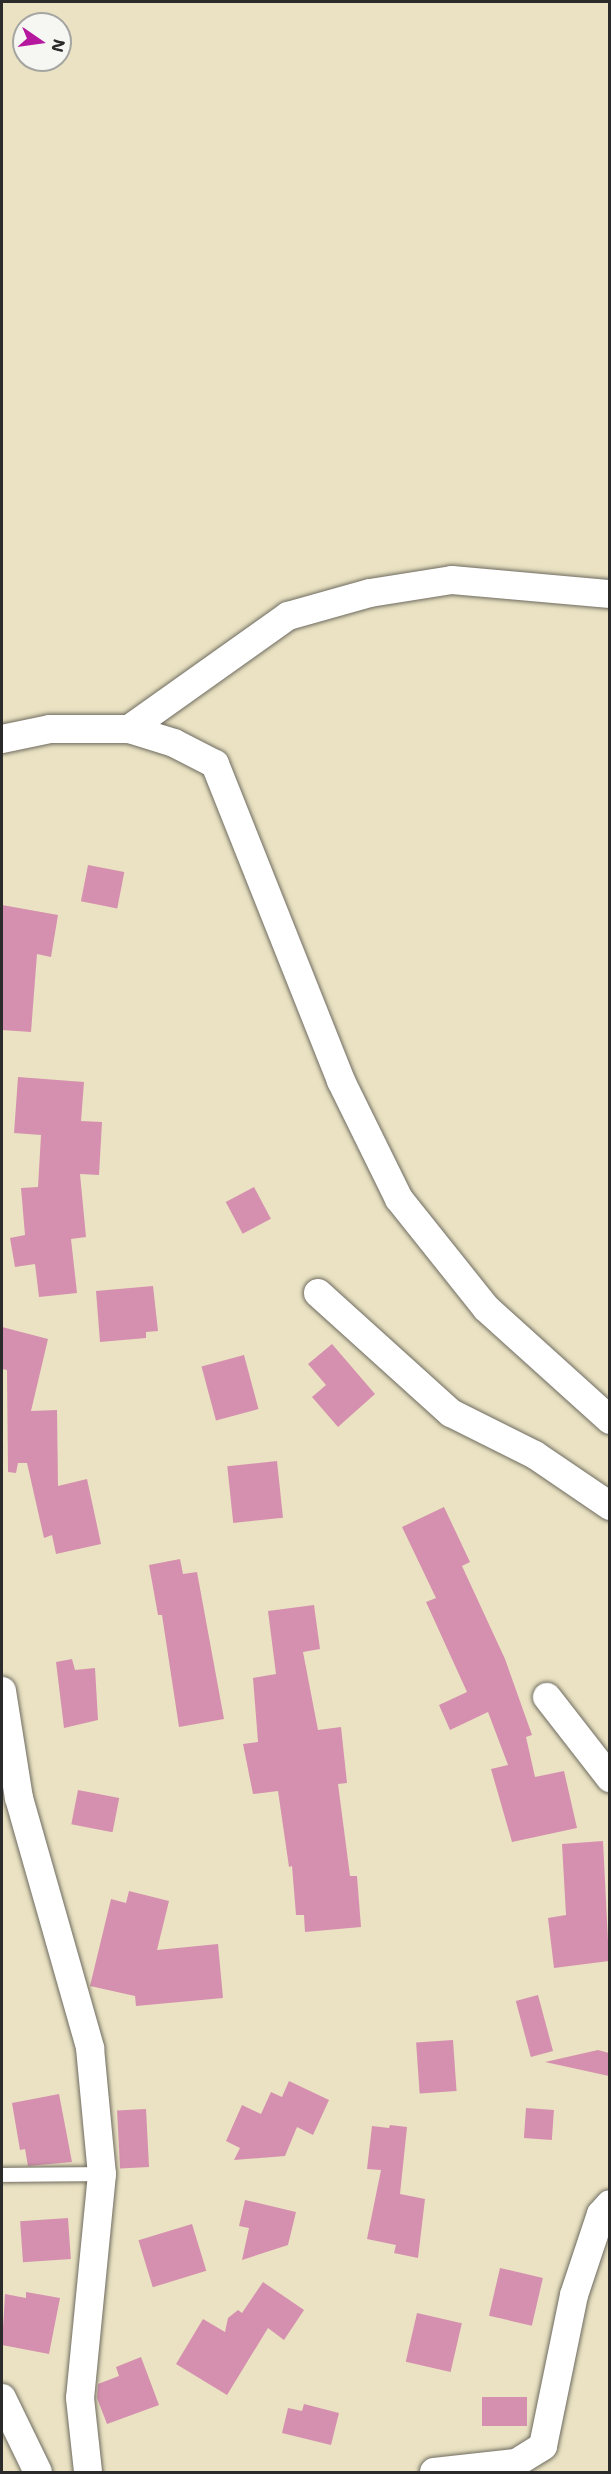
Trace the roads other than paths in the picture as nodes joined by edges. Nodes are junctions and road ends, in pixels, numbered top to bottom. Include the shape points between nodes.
1 (609, 594) edge
2 (129, 729) junction
3 (2, 739) edge
4 (318, 1293) dead end
5 (609, 1420) edge
6 (609, 1506) edge
7 (2, 1691) edge
8 (547, 1697) dead end
9 (609, 1778) edge
10 (102, 2174) junction
11 (2, 2175) edge
12 (609, 2204) edge
13 (2, 2398) edge
14 (38, 2472) edge
15 (88, 2472) edge
16 (434, 2472) edge

1 - 2 street via 452,580 370,593 288,616
2 - 3 street via 50,729
2 - 5 street via 174,743 215,764 341,1081 399,1198 486,1308
4 - 6 street via 451,1413 535,1455
7 - 10 street via 19,1798 90,2048
8 - 9 street
10 - 11 lane
10 - 15 street via 80,2398
12 - 16 street via 601,2214 574,2295 543,2446 516,2463
13 - 14 street

